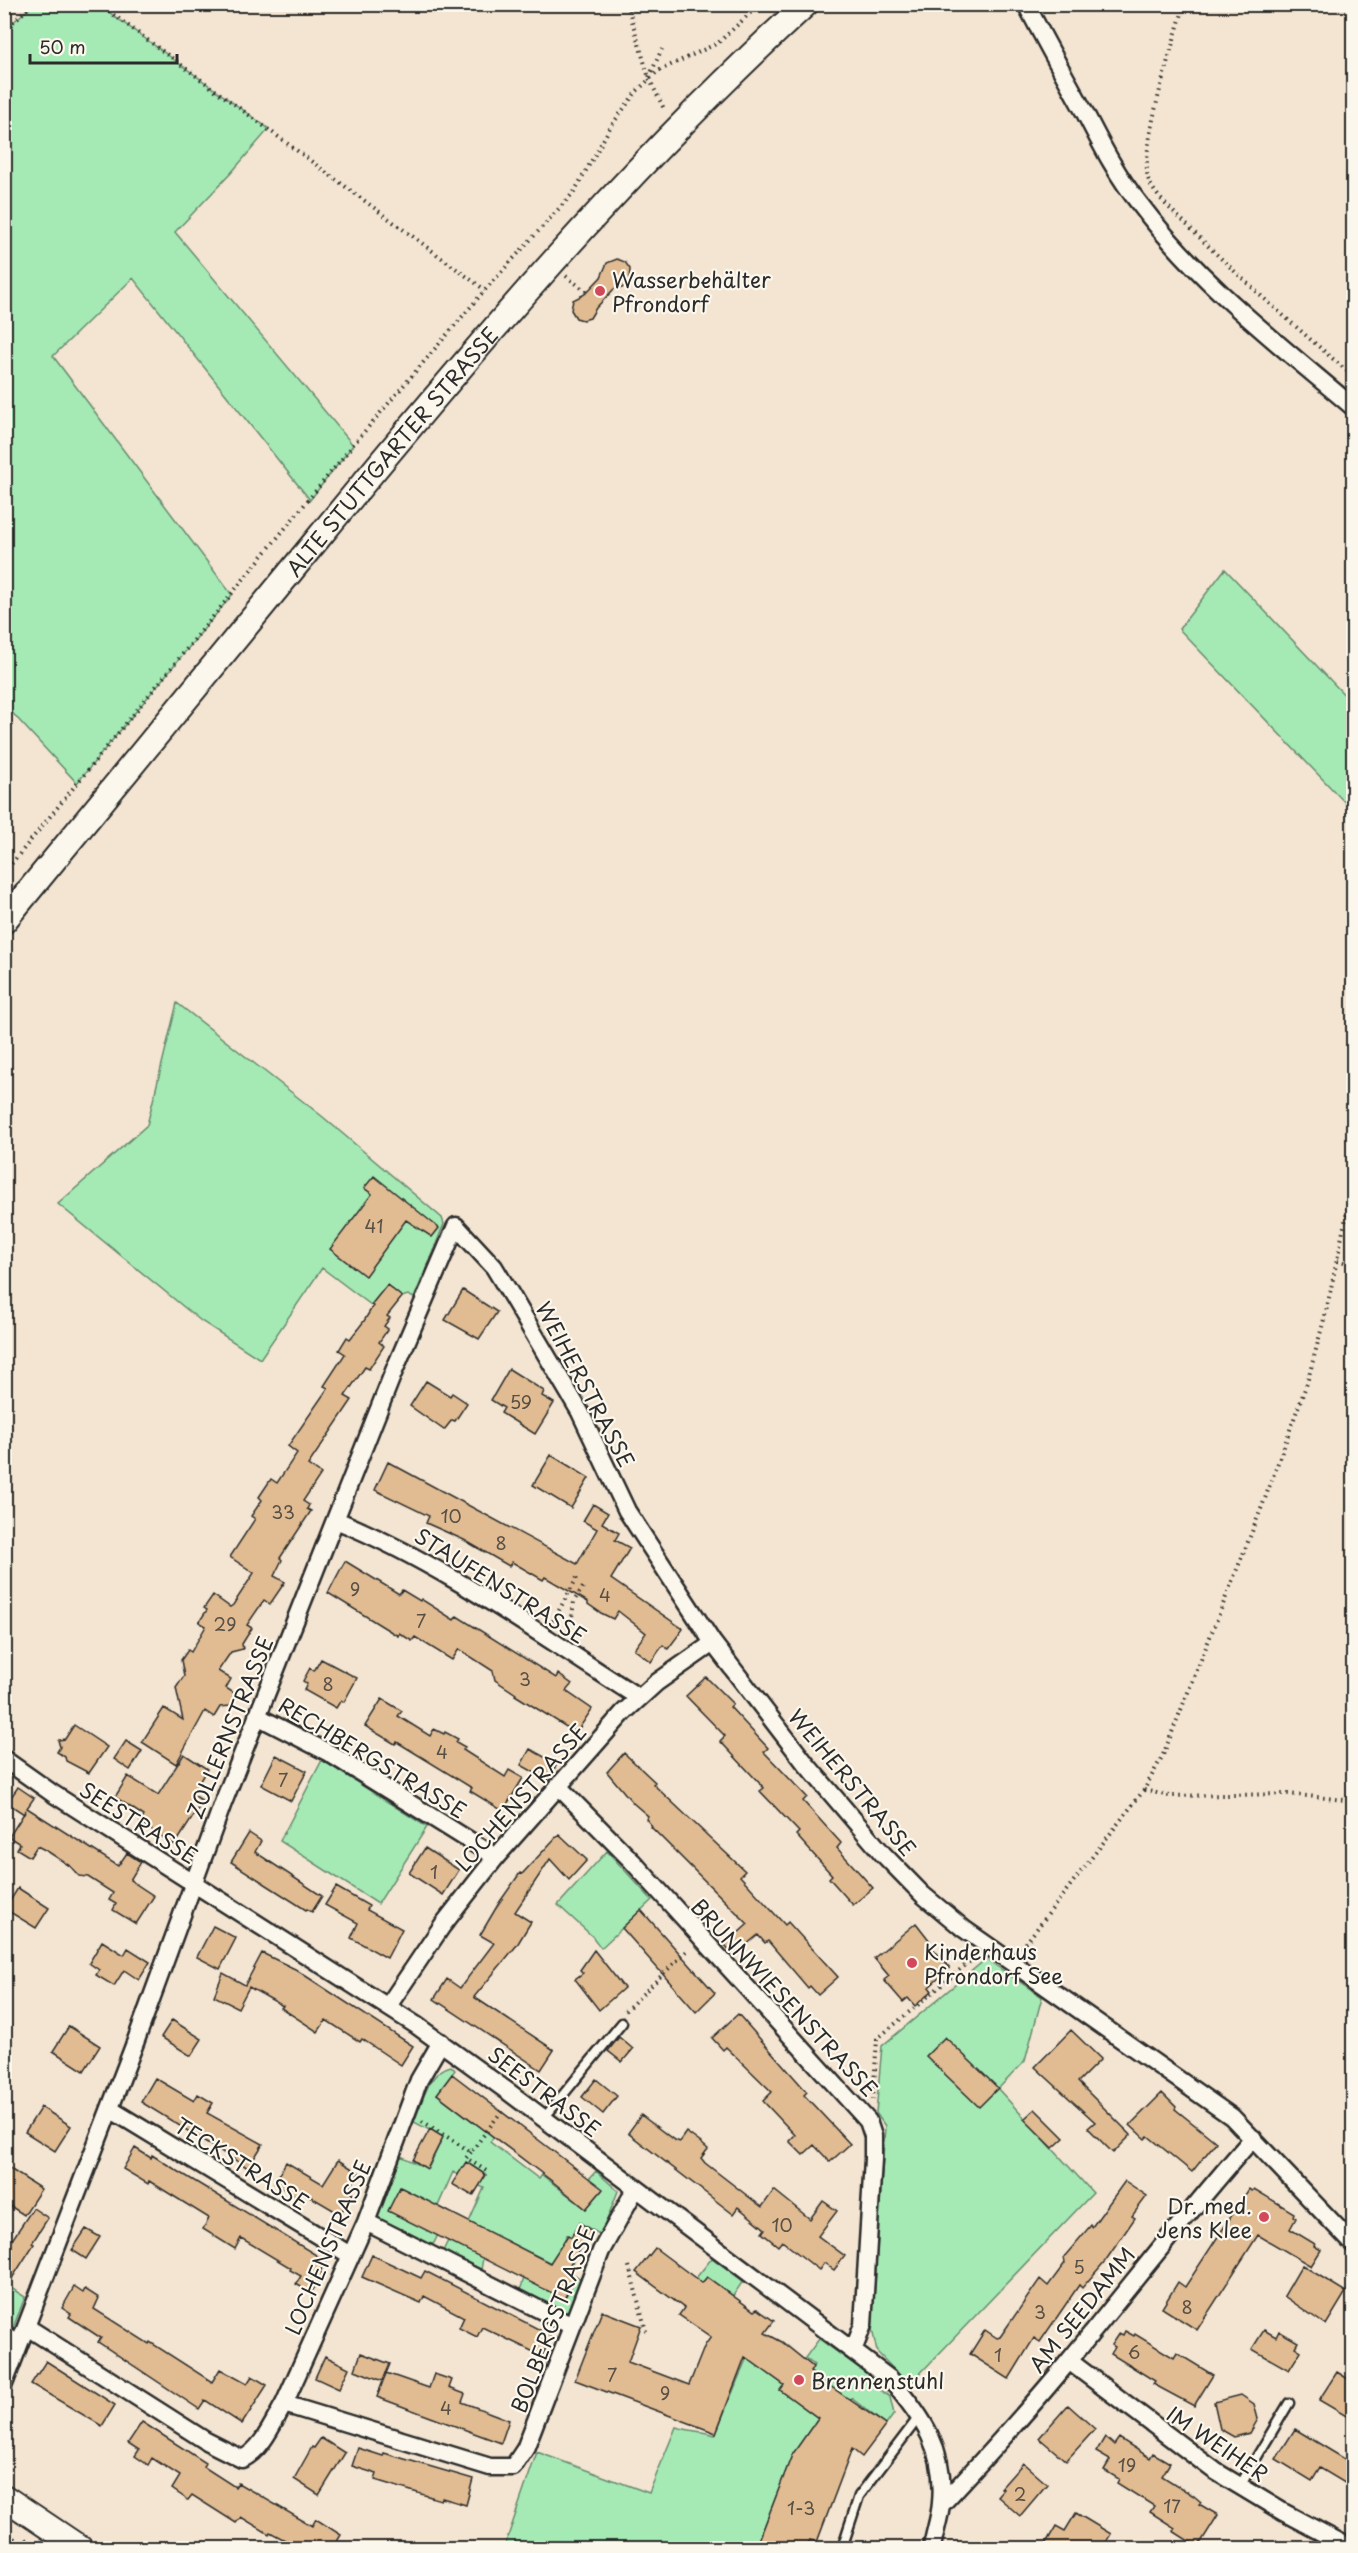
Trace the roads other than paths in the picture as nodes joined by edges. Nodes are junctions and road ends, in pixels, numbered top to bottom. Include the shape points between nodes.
1 (806, 4) edge
2 (1026, 4) edge
3 (1353, 408) edge
4 (4, 921) edge
5 (456, 1226) joint
6 (336, 1520) junction
7 (713, 1643) junction
8 (638, 1697) junction
9 (258, 1716) junction
10 (4, 1759) edge
11 (558, 1786) junction
12 (496, 1857) junction
13 (193, 1882) junction
14 (388, 2006) junction
15 (622, 2023) road end
16 (441, 2042) junction
17 (110, 2109) junction
18 (544, 2118) junction
19 (1253, 2138) junction
20 (636, 2188) junction
21 (366, 2222) junction
22 (1353, 2246) edge
23 (350, 2255) junction
24 (572, 2326) junction
25 (4, 2330) edge
26 (24, 2334) junction
27 (853, 2351) junction
28 (1069, 2361) junction
29 (4, 2384) edge
30 (1289, 2403) dead end
31 (284, 2404) junction
32 (919, 2417) junction
33 (1239, 2487) junction
34 (4, 2497) edge
35 (941, 2505) junction
36 (80, 2548) edge
37 (842, 2548) edge
38 (932, 2548) edge
39 (1351, 2548) edge

1 - 4 street, ALTE STUTTGARTER STRASSE via 743,62 602,207 464,362
2 - 3 street via 1107,155 1153,222 1238,308
5 - 6 street, ZOLLERNSTRASSE
5 - 7 street, WEIHERSTRASSE via 494,1267 517,1304 580,1412 627,1511
6 - 8 street, STAUFENSTRASSE via 434,1568
6 - 9 street, ZOLLERNSTRASSE
7 - 8 street, LOCHENSTRASSE
7 - 19 street, WEIHERSTRASSE via 806,1764 883,1854 944,1913 1212,2102
8 - 11 street, LOCHENSTRASSE
9 - 12 street, RECHBERGSTRASSE via 329,1753
9 - 13 street, ZOLLERNSTRASSE
10 - 13 street, SEESTRASSE
11 - 12 street, LOCHENSTRASSE
11 - 27 street, BRUNNWIESENSTRASSE via 632,1861 868,2121 873,2136 873,2159 863,2325
12 - 14 street, LOCHENSTRASSE via 442,1926
13 - 14 street, SEESTRASSE
13 - 17 street, ZOLLERNSTRASSE
14 - 16 street, SEESTRASSE
15 - 18 lane
16 - 18 street, SEESTRASSE
16 - 21 street, LOCHENSTRASSE via 419,2080
17 - 23 street, TECKSTRASSE
17 - 26 street, ZOLLERNSTRASSE
18 - 20 street, SEESTRASSE
19 - 22 street, WEIHERSTRASSE
19 - 28 street, AM SEEDAMM
20 - 24 street, BOLBERGSTRASSE via 611,2229
20 - 27 street, SEESTRASSE
21 - 23 street, LOCHENSTRASSE
21 - 24 street
23 - 31 street, LOCHENSTRASSE
24 - 31 street, BOLBERGSTRASSE via 525,2449 513,2467 490,2467
25 - 26 lane
26 - 29 street, ZOLLERNSTRASSE
26 - 31 street, LOCHENSTRASSE via 242,2459 259,2445
27 - 32 street, SEESTRASSE via 890,2379
28 - 33 street, IM WEIHER
28 - 35 street, AM SEEDAMM
30 - 33 lane
32 - 35 street, SEESTRASSE via 938,2453
32 - 37 lane via 859,2496
33 - 39 street, IM WEIHER
34 - 36 street
35 - 38 street, SEESTRASSE

